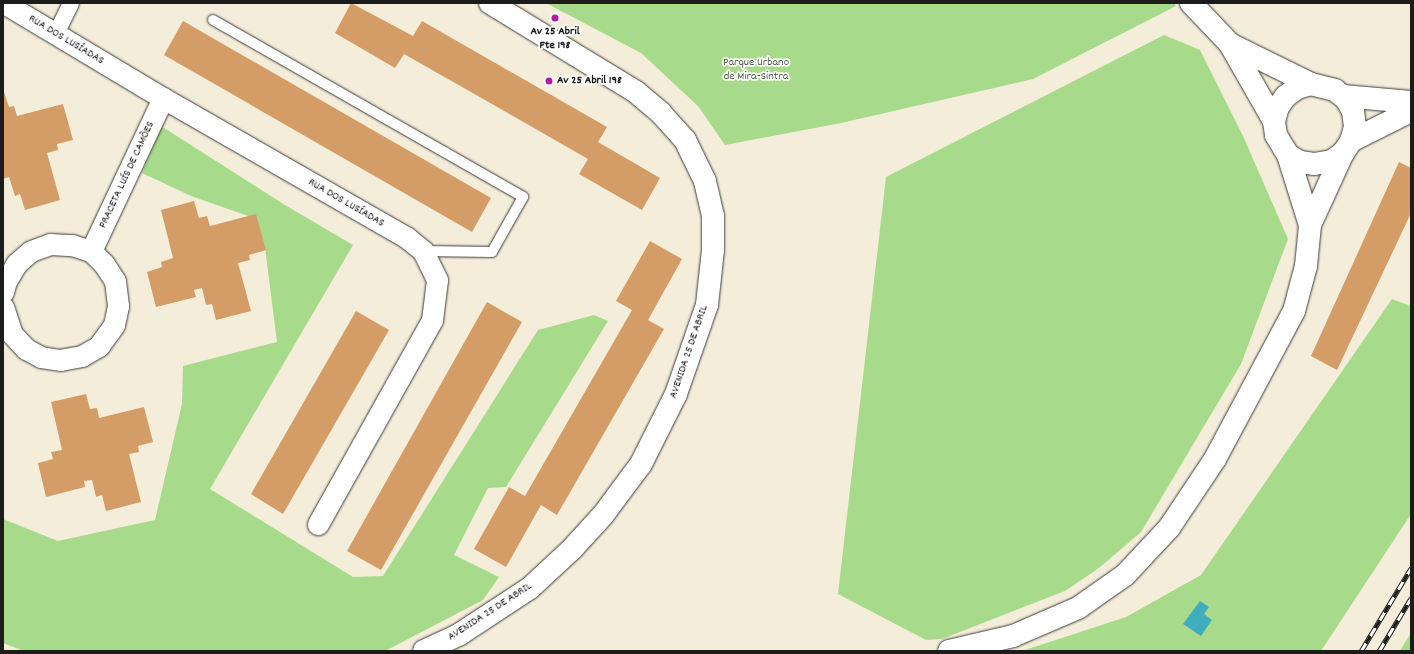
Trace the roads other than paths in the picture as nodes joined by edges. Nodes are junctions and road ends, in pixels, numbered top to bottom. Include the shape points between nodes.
1 (4, 3) edge
2 (71, 3) edge
3 (490, 3) edge
4 (1196, 4) edge
5 (213, 20) dead end
6 (56, 34) junction
7 (1230, 44) junction
8 (1310, 84) junction
9 (1343, 96) junction
10 (163, 98) junction
11 (1411, 102) edge
12 (1411, 111) edge
13 (1274, 121) junction
14 (1347, 147) junction
15 (1288, 155) junction
16 (1310, 224) junction
17 (92, 251) junction
18 (423, 251) junction
19 (3, 292) edge
20 (3, 307) edge
21 (318, 524) dead end
22 (424, 651) edge
23 (949, 651) edge

1 - 6 street, RUA DOS LUSÍADAS
2 - 6 street
3 - 22 street, AVENIDA 25 DE ABRIL via 636,92 661,113 685,140 705,181 713,216 713,250 706,305 676,394 636,470 603,515 572,549 530,588 460,634
4 - 7 street
5 - 18 lane via 523,197 492,252
6 - 10 street, RUA DOS LUSÍADAS
7 - 8 street
7 - 13 street
8 - 9 street via 1322,84
8 - 13 street via 1297,88 1286,96 1278,107
9 - 11 street
9 - 14 street via 1353,111 1355,128
10 - 17 street, PRACETA LUÍS DE CAMÕES
10 - 18 street, RUA DOS LUSÍADAS via 406,237
12 - 14 street
13 - 15 street via 1276,135
14 - 15 street via 1332,161 1314,164 1300,162
14 - 16 street
15 - 16 street
16 - 23 street via 1306,266 1294,311 1215,459 1169,528 1125,575 1078,608 1013,636
17 - 19 street via 72,245 50,244 31,251 17,263 6,281
17 - 20 street via 115,281 118,306 114,325 99,346 82,356 60,360 40,357 26,349 12,334
18 - 21 street, RUA DOS LUSÍADAS via 436,280 432,320

